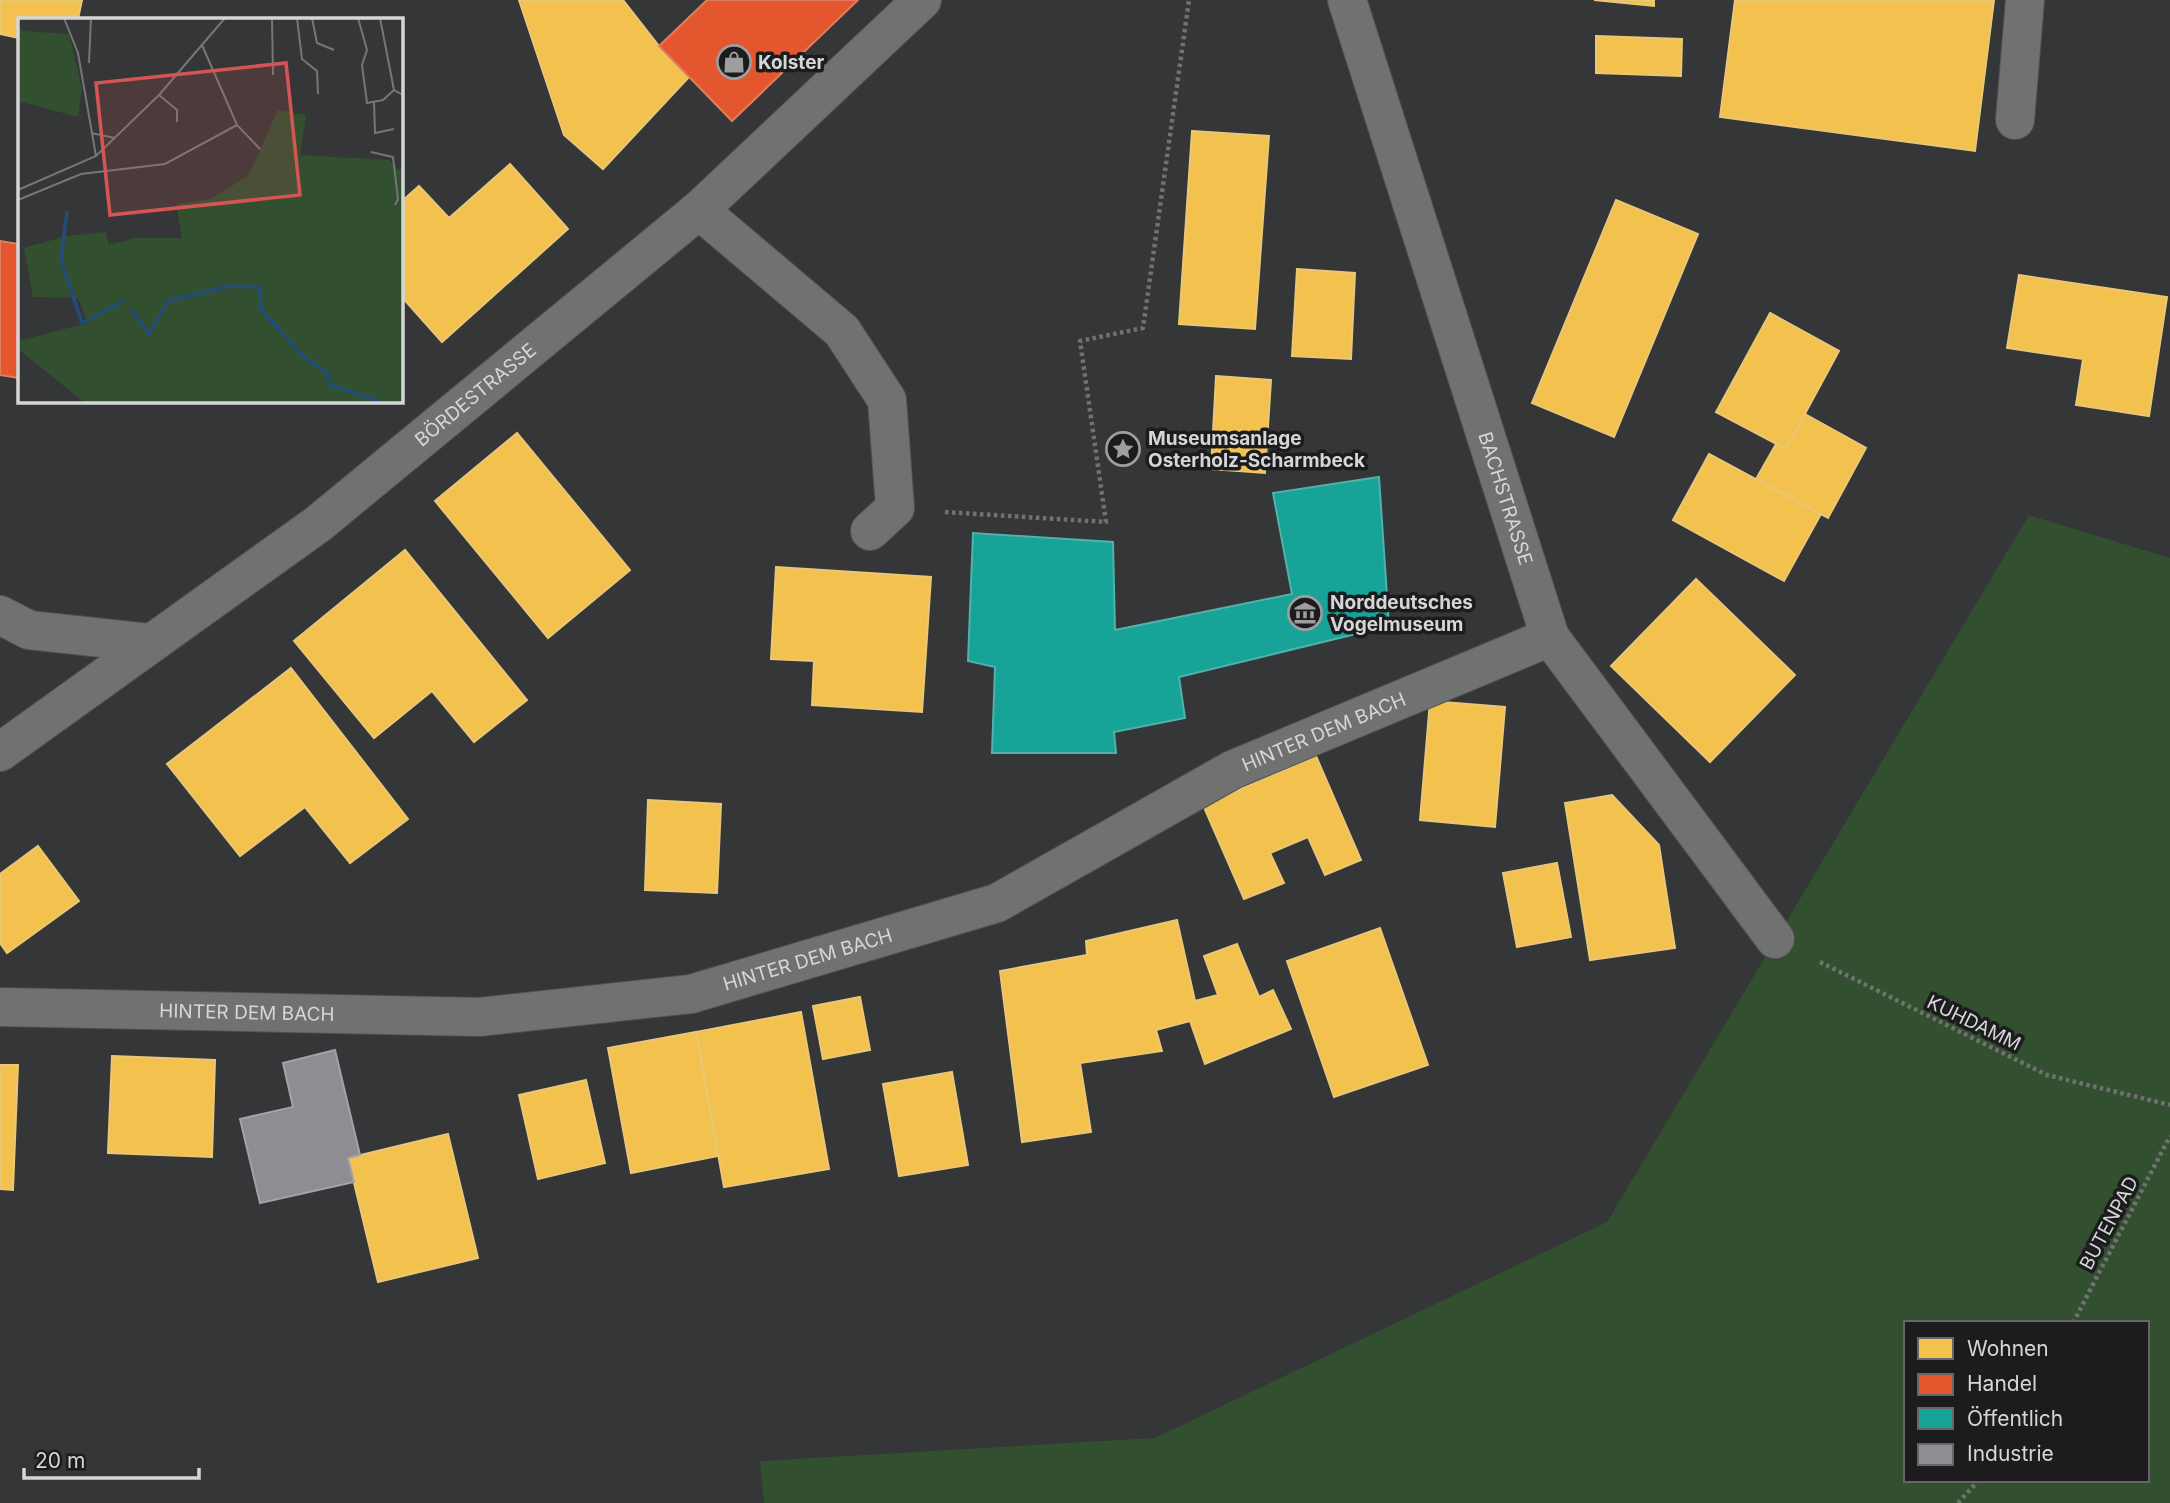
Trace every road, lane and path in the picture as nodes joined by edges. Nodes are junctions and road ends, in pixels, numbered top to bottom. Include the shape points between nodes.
1 (922, 0) edge
2 (1189, 0) edge
3 (1347, 0) edge
4 (2025, 0) edge
5 (2015, 120) dead end
6 (699, 209) junction
7 (882, 520) joint
8 (0, 615) edge
9 (1550, 637) junction
10 (149, 643) junction
11 (0, 752) edge
12 (1775, 939) joint
13 (0, 1007) edge
14 (2170, 1105) edge
15 (2170, 1136) edge
16 (2074, 1321) edge
17 (1977, 1482) edge
18 (1958, 1503) edge

1 - 6 street, BÖRDESTRASSE
2 - 7 path via 1143,328 1080,341 1106,523
3 - 9 street, BACHSTRASSE
4 - 5 street
6 - 7 street via 842,331 887,400
6 - 10 street, BÖRDESTRASSE via 318,524
8 - 10 street via 29,630
9 - 12 street, BACHSTRASSE
9 - 13 street, HINTER DEM BACH via 1232,770 997,903 691,994 479,1017
10 - 11 street, BÖRDESTRASSE
12 - 14 path, KUHDAMM via 2047,1075
15 - 16 path, BUTENPAD
17 - 18 path

